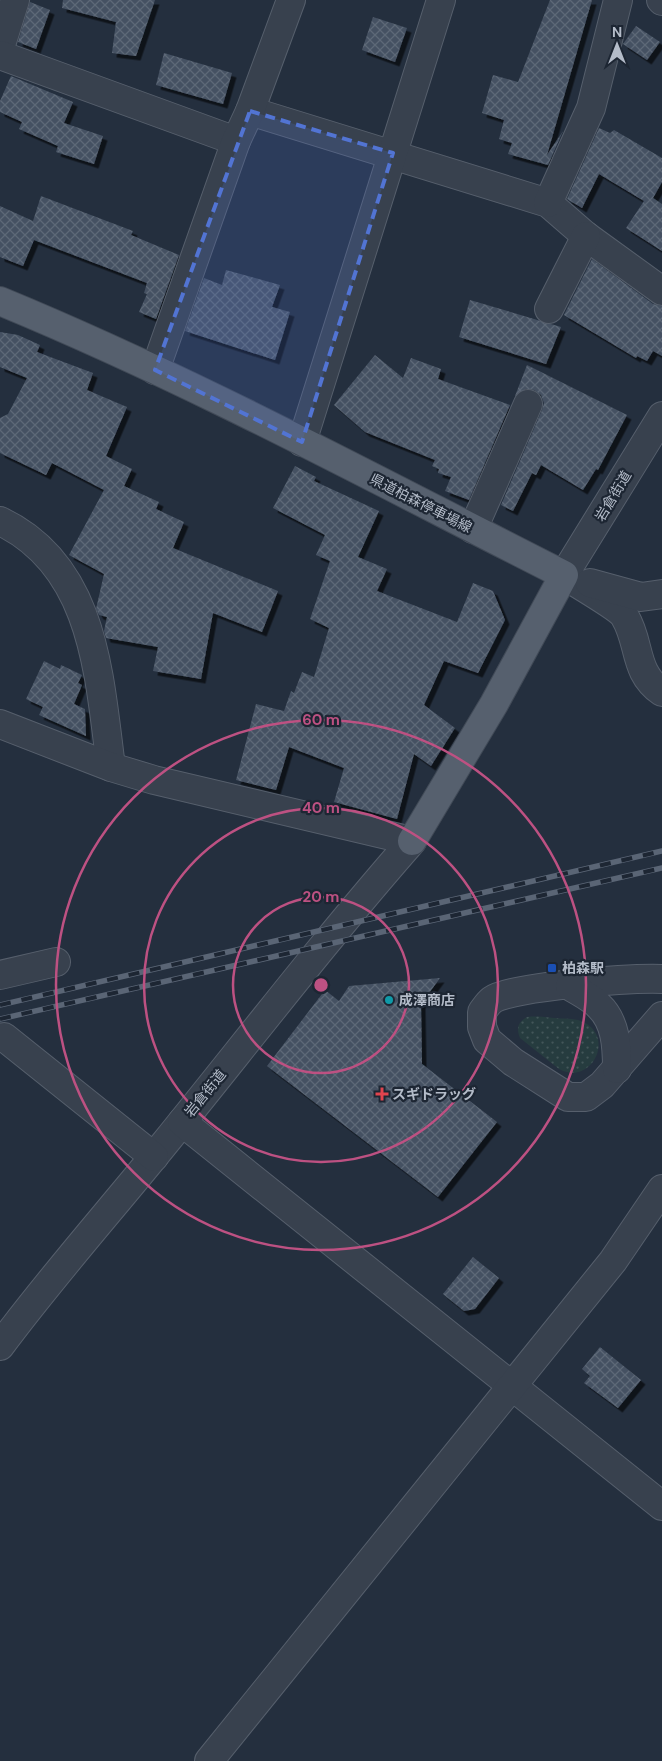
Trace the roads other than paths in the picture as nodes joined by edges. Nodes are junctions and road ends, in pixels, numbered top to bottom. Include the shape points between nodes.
1 (15, 0) edge
2 (291, 0) edge
3 (441, 0) edge
4 (618, 0) edge
5 (0, 48) edge
6 (0, 54) edge
7 (250, 111) junction
8 (236, 141) junction
9 (393, 153) junction
10 (548, 203) junction
11 (586, 236) junction
12 (662, 291) edge
13 (0, 302) edge
14 (549, 308) dead end
15 (155, 370) junction
16 (528, 404) dead end
17 (662, 416) edge
18 (302, 442) junction
19 (0, 521) edge
20 (473, 529) junction
21 (564, 576) junction
22 (662, 594) edge
23 (662, 692) edge
24 (0, 724) edge
25 (111, 768) junction
26 (412, 841) junction
27 (56, 962) dead end
28 (0, 975) edge
29 (662, 979) edge
30 (570, 986) junction
31 (662, 1016) edge
32 (0, 1038) edge
33 (617, 1069) junction
34 (182, 1122) junction
35 (154, 1157) junction
36 (662, 1188) edge
37 (0, 1346) edge
38 (512, 1386) junction
39 (659, 1498) edge
40 (209, 1761) edge

1 - 5 street
2 - 7 street
3 - 9 street
4 - 10 street via 591,108
6 - 8 street
7 - 8 street
7 - 9 street
8 - 15 street
9 - 10 street
9 - 18 street
10 - 11 street
11 - 12 street
11 - 14 street
13 - 15 main road, 県道柏森停車場線 via 89,338
15 - 18 main road, 県道柏森停車場線
16 - 20 street
17 - 21 street, 岩倉街道
18 - 20 main road, 県道柏森停車場線
19 - 25 street via 42,548 63,574 80,604 101,692
20 - 21 main road, 県道柏森停車場線
21 - 22 street via 641,597
21 - 23 street via 624,615 633,634 639,665
21 - 26 main road via 471,744
24 - 25 street
25 - 26 street
26 - 34 street, 岩倉街道 via 347,915
27 - 28 street
29 - 30 street via 637,978
30 - 33 street via 599,1006 611,1023 617,1046
30 - 33 street via 523,990 491,1000 482,1012 482,1027 487,1040 513,1062 568,1096 586,1096
31 - 33 street
32 - 35 street via 4,1037
34 - 35 street, 岩倉街道
34 - 38 street
35 - 37 street, 岩倉街道
36 - 38 street via 613,1261
38 - 39 street
38 - 40 street

